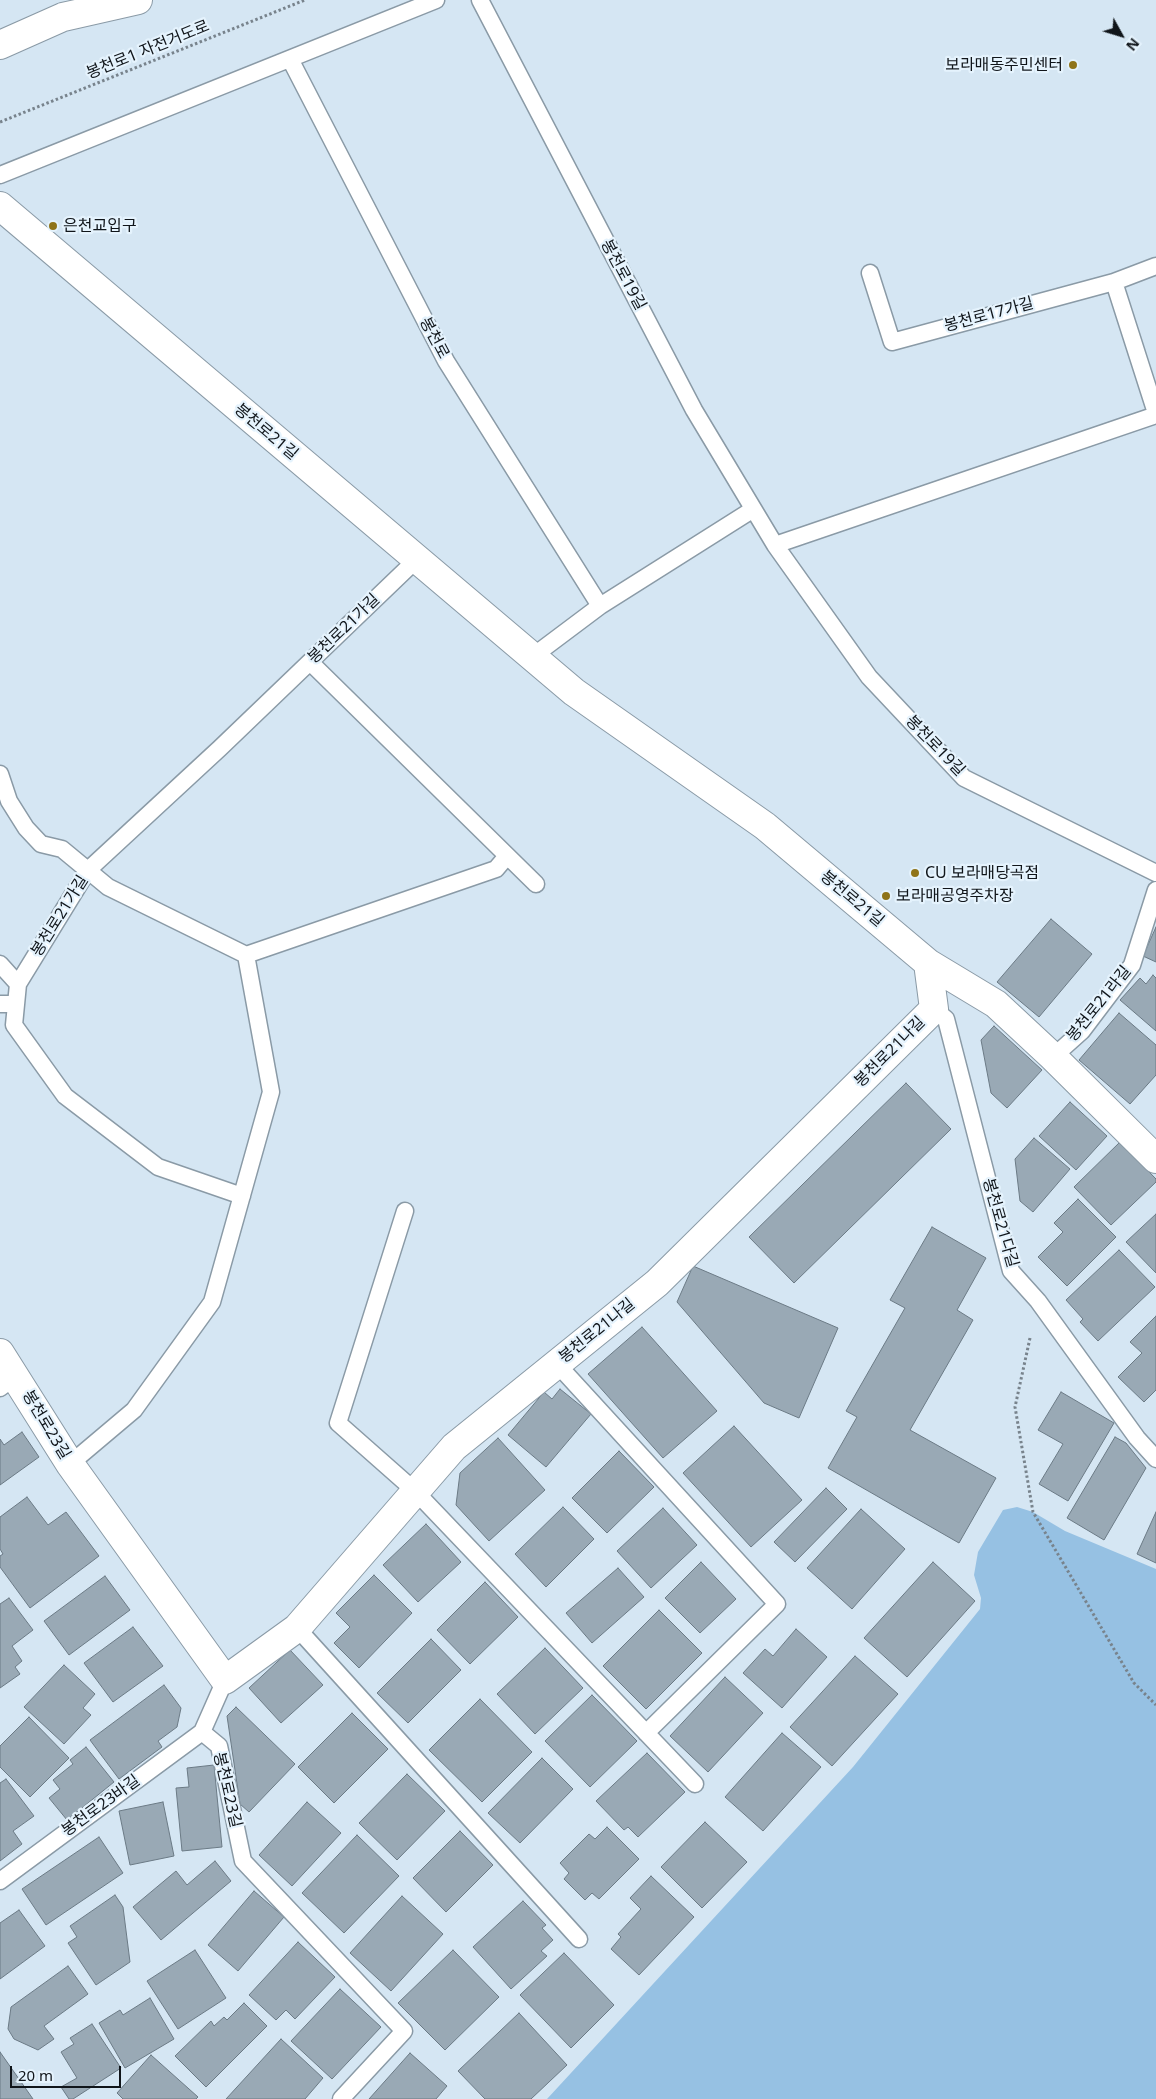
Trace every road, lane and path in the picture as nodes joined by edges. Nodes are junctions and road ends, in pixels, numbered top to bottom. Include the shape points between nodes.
1 (87, 0) edge
2 (138, 0) edge
3 (305, 0) edge
4 (436, 0) edge
5 (480, 0) edge
6 (63, 18) junction
7 (0, 44) edge
8 (290, 58) junction
9 (0, 122) edge
10 (0, 175) edge
11 (0, 206) edge
12 (1156, 266) edge
13 (870, 273) dead end
14 (1114, 282) junction
15 (1156, 414) edge
16 (752, 510) junction
17 (775, 545) junction
18 (416, 560) junction
19 (600, 606) junction
20 (532, 657) junction
21 (310, 662) junction
22 (0, 774) edge
23 (507, 856) junction
24 (88, 870) junction
25 (1156, 873) edge
26 (536, 884) dead end
27 (1156, 890) edge
28 (246, 954) junction
29 (928, 963) junction
30 (0, 964) edge
31 (18, 984) junction
32 (8, 1004) edge
33 (934, 1009) junction
34 (1053, 1057) junction
35 (1156, 1159) edge
36 (242, 1196) junction
37 (404, 1211) dead end
38 (1038, 1300) junction
39 (0, 1353) edge
40 (557, 1364) junction
41 (8, 1382) edge
42 (1156, 1459) edge
43 (70, 1464) junction
44 (415, 1491) junction
45 (297, 1628) junction
46 (225, 1680) junction
47 (1156, 1705) edge
48 (202, 1732) junction
49 (646, 1734) junction
50 (696, 1784) dead end
51 (0, 1881) edge
52 (579, 1939) dead end
53 (341, 2099) edge

1 - 6 street
2 - 6 street
3 - 9 path, 봉천로1 자전거도로
4 - 8 lane
5 - 16 lane, 봉천로19길 via 694,410
6 - 7 street
8 - 10 lane
8 - 19 lane, 봉천로 via 446,361
11 - 18 street, 봉천로21길
12 - 14 lane, 봉천로17가길
13 - 14 lane, 봉천로17가길 via 892,342
14 - 15 lane
15 - 17 lane
16 - 17 lane, 봉천로19길
16 - 19 lane
17 - 25 lane, 봉천로19길 via 869,677 964,778
18 - 20 street, 봉천로21길
18 - 21 lane, 봉천로21가길
19 - 20 lane
20 - 29 street, 봉천로21길 via 574,692 765,826
21 - 23 lane
21 - 24 lane, 봉천로21가길
22 - 24 lane via 9,801 26,828 41,844 62,849
23 - 26 lane
23 - 28 lane via 496,869
24 - 28 lane via 108,887
24 - 31 lane, 봉천로21가길
27 - 34 lane, 봉천로21라길 via 1132,965 1082,1031
28 - 36 lane via 271,1092
29 - 33 street, 봉천로21나길
29 - 34 street, 봉천로21길 via 996,1004
30 - 31 lane
31 - 32 lane, 봉천로21가길
32 - 36 lane, 봉천로21가길 via 14,1025 65,1096 158,1167
33 - 38 lane, 봉천로21다길 via 946,1019 1011,1271
33 - 40 street, 봉천로21나길 via 657,1283
34 - 35 street, 봉천로21길
36 - 43 lane via 212,1302 134,1410
37 - 44 lane via 338,1423
38 - 42 lane, 봉천로21다길 via 1137,1438
38 - 47 path via 1016,1407 1033,1512 1134,1683
39 - 41 street, 봉천로23길
40 - 44 street, 봉천로21나길 via 454,1447
40 - 49 lane via 777,1604
41 - 43 street, 봉천로23길
43 - 46 street, 봉천로23길
44 - 45 street, 봉천로21나길
44 - 49 lane
45 - 46 street, 봉천로21나길
45 - 52 lane
46 - 48 lane, 봉천로23길
48 - 51 lane, 봉천로23바길
48 - 53 lane, 봉천로23길 via 218,1746 243,1860 404,2031
49 - 50 lane

